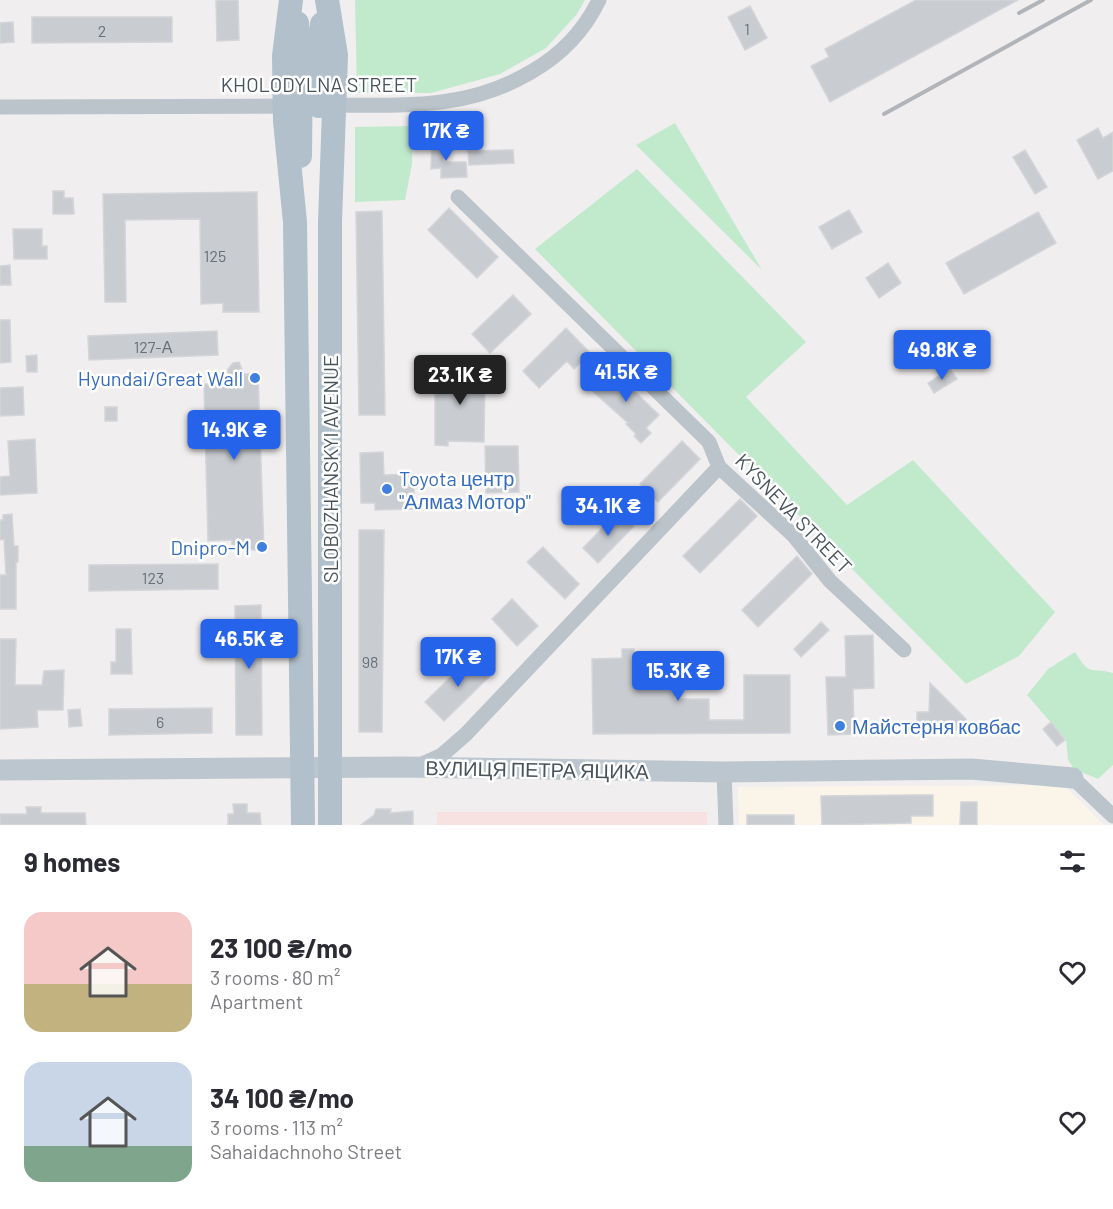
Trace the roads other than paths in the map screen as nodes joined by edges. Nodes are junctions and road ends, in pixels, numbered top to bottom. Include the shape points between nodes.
1 (292, 0) edge
2 (326, 0) edge
3 (599, 0) edge
4 (0, 107) edge
5 (458, 197) dead end
6 (719, 467) junction
7 (904, 650) dead end
8 (303, 767) junction
9 (329, 767) junction
10 (417, 767) junction
11 (0, 770) edge
12 (724, 772) junction
13 (1073, 777) joint
14 (1113, 816) edge
15 (303, 825) edge
16 (330, 825) edge
17 (726, 825) edge

1 - 8 main road, SLOBOZHANSKYI AVENUE via 302,56 295,222
2 - 9 main road, SLOBOZHANSKYI AVENUE via 318,56 319,120 330,222
3 - 4 street, KHOLODYLNA STREET via 590,19 555,58 491,93 431,105
5 - 6 street, KYSNEVA STREET via 709,442
6 - 7 street, KYSNEVA STREET via 794,536 830,581
6 - 10 street via 466,734 442,755
8 - 9 street, ВУЛИЦЯ ПЕТРА ЯЦИКА
8 - 11 street, ВУЛИЦЯ ПЕТРА ЯЦИКА
8 - 15 main road, SLOBOZHANSKYI AVENUE
9 - 10 street, ВУЛИЦЯ ПЕТРА ЯЦИКА
9 - 16 main road, SLOBOZHANSKYI AVENUE
10 - 12 street, ВУЛИЦЯ ПЕТРА ЯЦИКА
12 - 13 street, ВУЛИЦЯ ПЕТРА ЯЦИКА via 971,769
12 - 17 street
13 - 14 street

